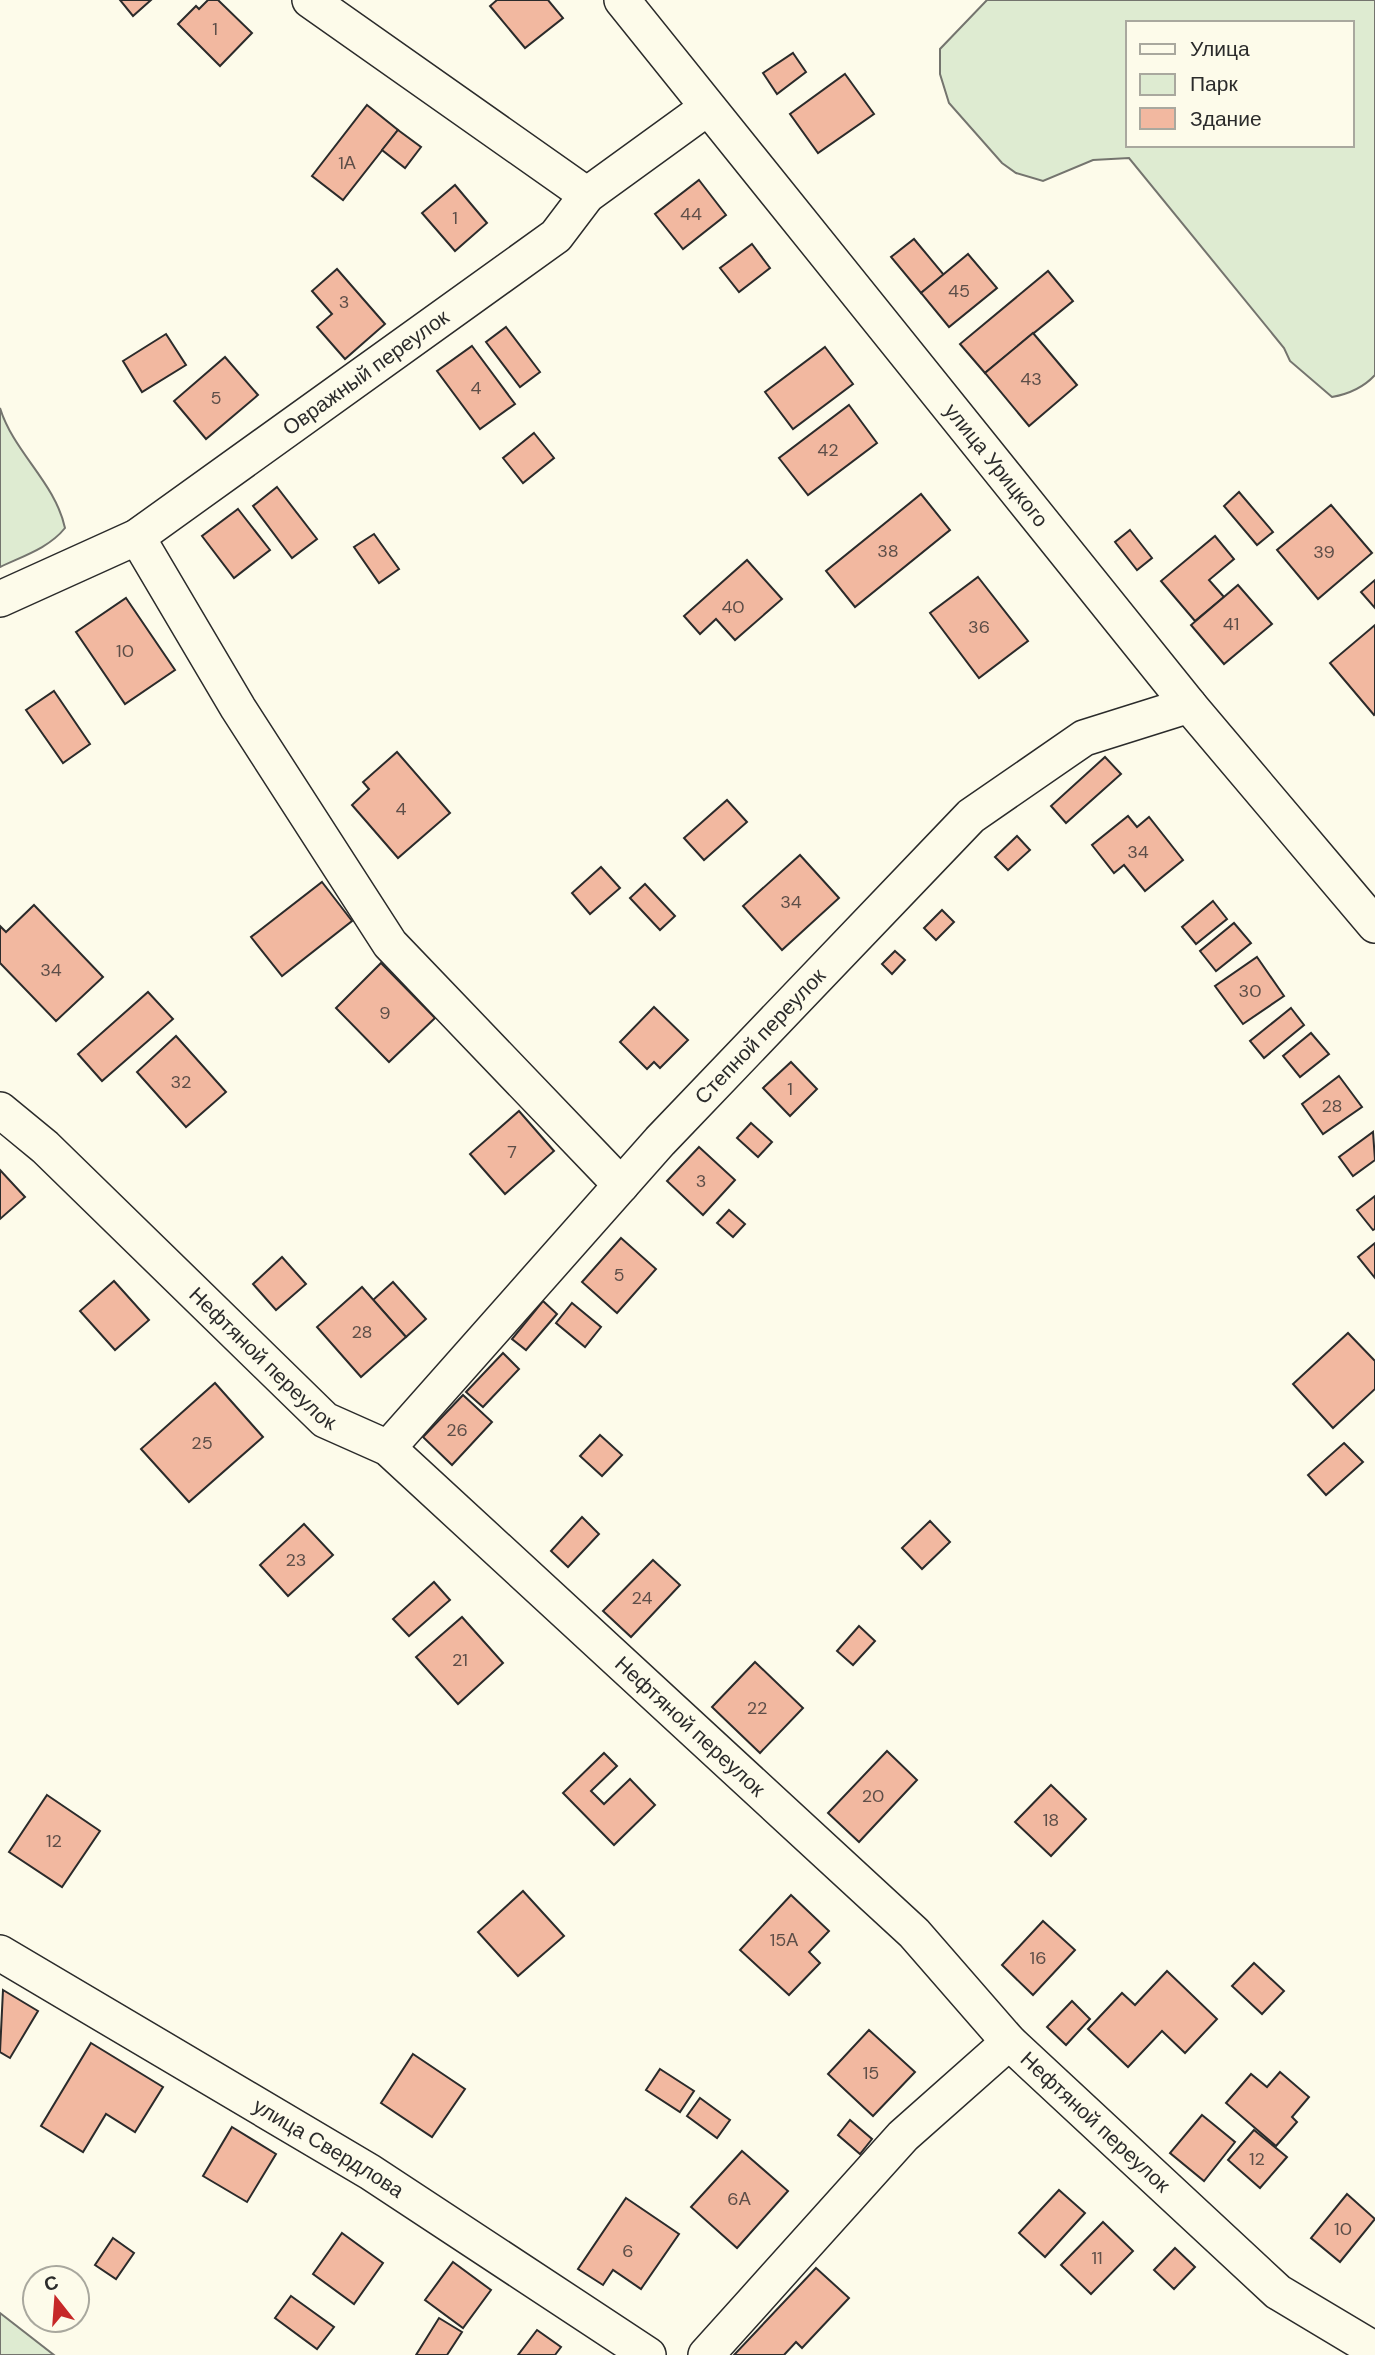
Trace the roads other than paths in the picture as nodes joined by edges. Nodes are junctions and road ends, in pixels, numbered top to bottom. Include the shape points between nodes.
1 (310, 0) edge
2 (622, 0) edge
3 (707, 108) junction
4 (587, 195) junction
5 (137, 537) junction
6 (0, 599) edge
7 (1189, 705) junction
8 (1375, 925) edge
9 (0, 1110) edge
10 (621, 1185) junction
11 (388, 1448) junction
12 (0, 1953) edge
13 (1009, 2042) junction
14 (1375, 2350) edge
15 (648, 2355) edge
16 (706, 2355) edge

1 - 4 street
2 - 3 street, улица Урицкого
3 - 4 street, Овражный переулок
3 - 7 street, улица Урицкого
4 - 5 street, Овражный переулок via 556,236
5 - 6 street, Овражный переулок
5 - 10 street via 239,708 390,944
7 - 8 street, улица Урицкого
7 - 10 street, Степной переулок via 1084,738 971,816
9 - 11 street, Нефтяной переулок via 45,1147 326,1420
10 - 11 street, Степной переулок
11 - 13 street, Нефтяной переулок via 914,1933
12 - 15 street, улица Свердлова via 370,2172
13 - 14 street, Нефтяной переулок via 1278,2292
13 - 16 street via 903,2136

